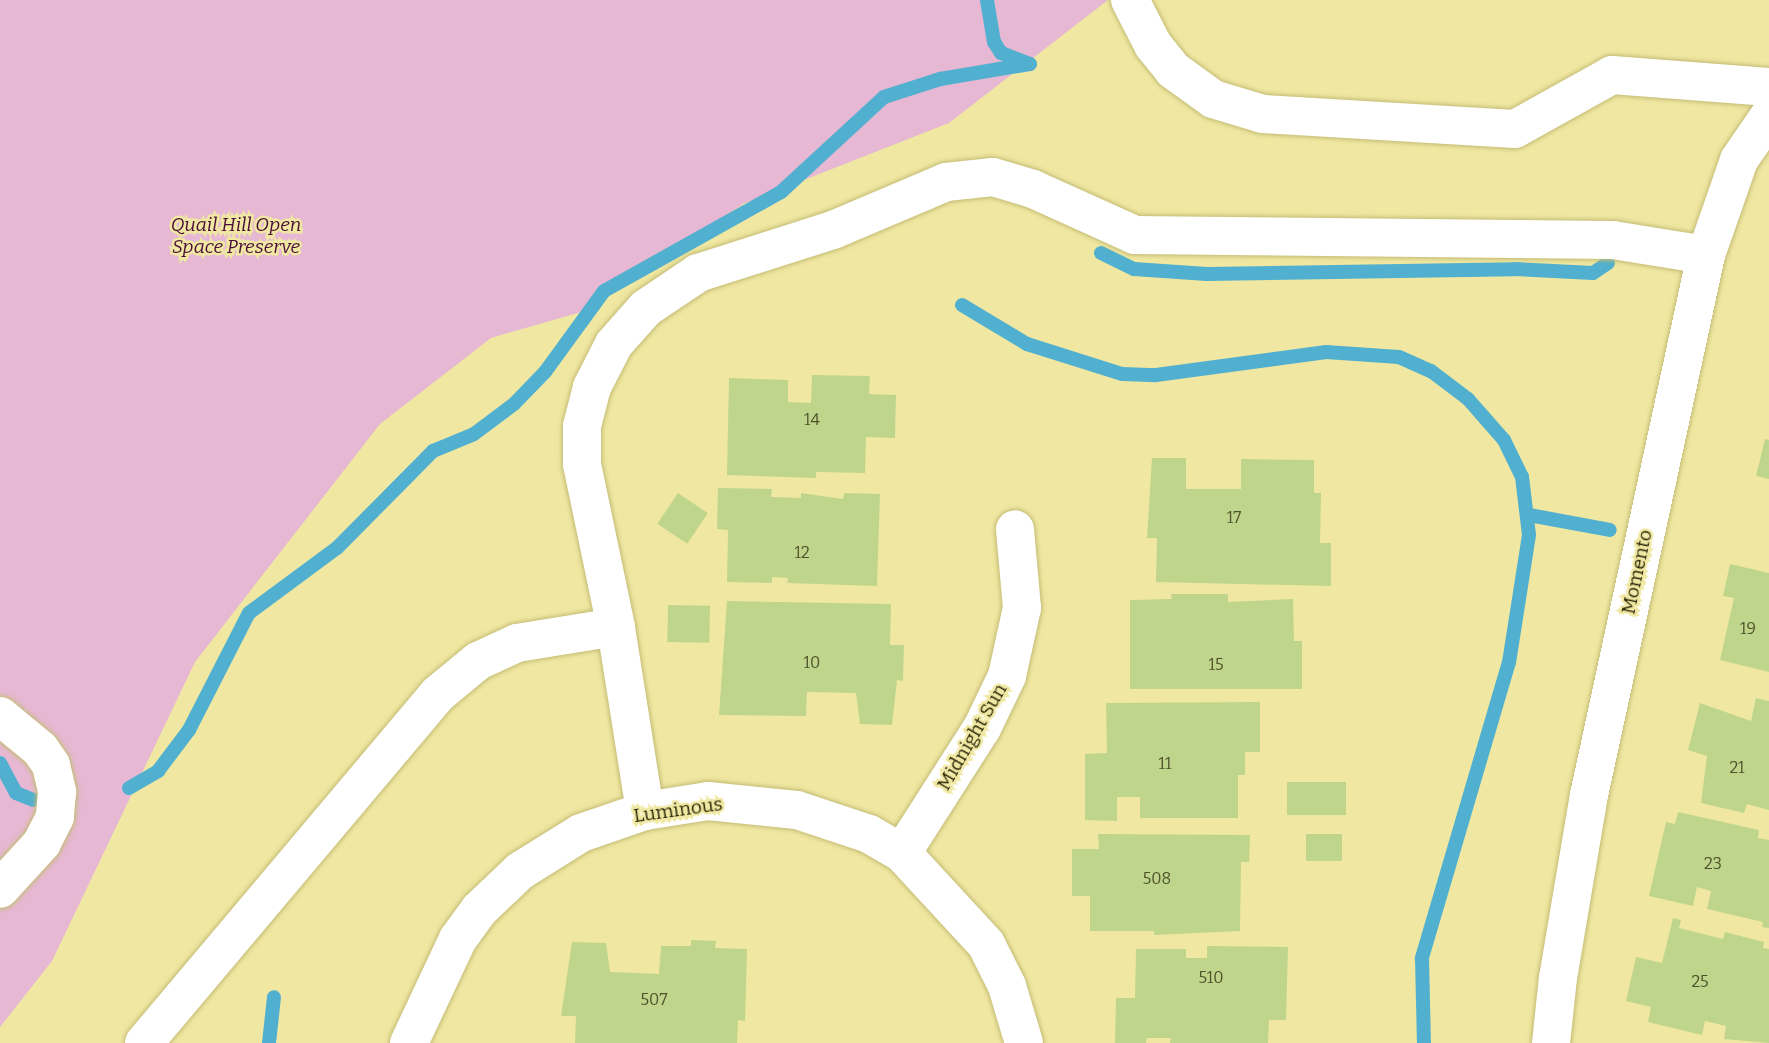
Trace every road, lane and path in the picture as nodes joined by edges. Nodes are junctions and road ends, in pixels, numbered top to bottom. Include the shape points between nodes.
1 (1130, 0) edge
2 (1769, 87) edge
3 (1769, 116) edge
4 (1706, 255) junction
5 (1015, 529) dead end
6 (616, 627) junction
7 (0, 716) edge
8 (645, 811) junction
9 (902, 853) junction
10 (0, 889) edge
11 (144, 1043) edge
12 (409, 1043) edge
13 (1024, 1043) edge
14 (1552, 1043) edge

1 - 2 street via 1153,45 1173,70 1213,100 1262,114 1515,129 1612,75
3 - 4 street, Momento via 1739,160
4 - 6 street via 1613,240 1135,235 1014,181 993,177 946,182 833,230 698,273 646,307 614,344 592,387 582,426 582,464
4 - 14 street, Momento via 1589,795 1558,978
5 - 9 street, Midnight Sun via 1022,608 1007,676 982,728
6 - 8 street
6 - 11 street via 517,643 478,662 438,694
7 - 10 street via 40,749 51,765 57,792 55,817 42,843
8 - 9 street, Luminous via 708,802 777,806 839,822
8 - 12 street, Luminous via 581,833 504,885 458,939
9 - 13 street, Luminous via 986,944 1007,986

